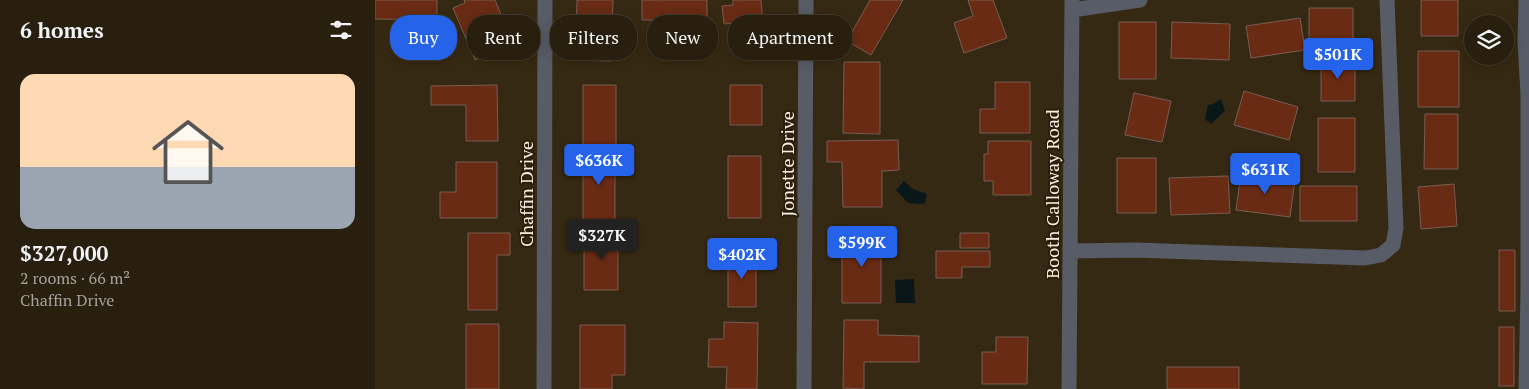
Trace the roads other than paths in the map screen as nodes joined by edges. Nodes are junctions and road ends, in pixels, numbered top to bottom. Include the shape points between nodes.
1 (545, 0) edge
2 (807, 0) edge
3 (1140, 0) edge
4 (1387, 0) edge
5 (1526, 0) edge
6 (1072, 5) edge
7 (1528, 94) edge
8 (1528, 154) edge
9 (1070, 251) junction
10 (544, 389) edge
11 (804, 389) edge
12 (1069, 389) edge
13 (1526, 389) edge

1 - 10 street, Chaffin Drive
2 - 11 street, Jonette Drive
3 - 6 street
4 - 9 street via 1396,228 1393,245 1381,255 1365,258 1135,250
5 - 7 street
6 - 9 street, Booth Calloway Road
7 - 8 street
8 - 13 street
9 - 12 street, Booth Calloway Road

